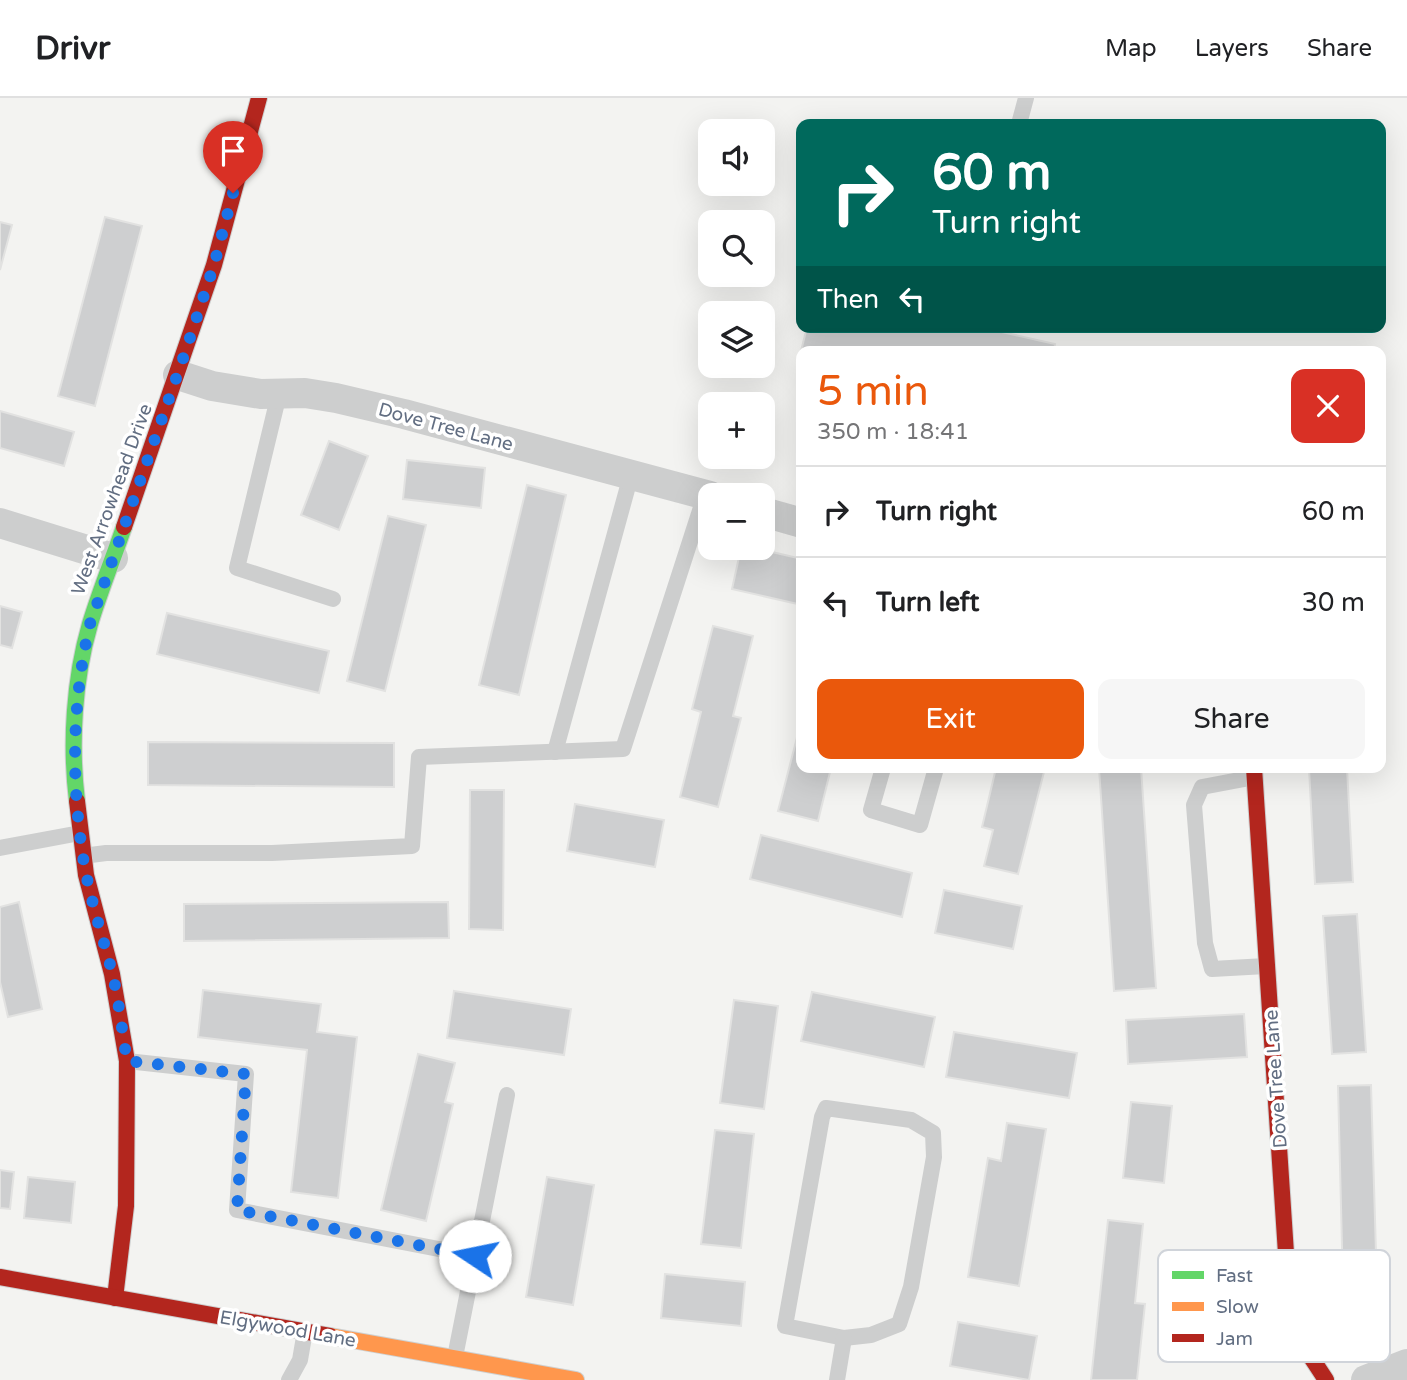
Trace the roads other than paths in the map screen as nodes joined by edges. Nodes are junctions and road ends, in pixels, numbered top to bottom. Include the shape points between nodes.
1 (259, 98) edge
2 (1027, 98) edge
3 (1021, 119) edge
4 (178, 375) junction
5 (279, 394) junction
6 (631, 475) junction
7 (698, 493) edge
8 (775, 515) edge
9 (796, 521) edge
10 (0, 523) edge
11 (698, 526) edge
12 (113, 558) junction
13 (333, 599) dead end
14 (555, 752) junction
15 (882, 773) edge
16 (935, 773) edge
17 (1251, 773) edge
18 (1255, 773) edge
19 (80, 832) junction
20 (0, 848) edge
21 (83, 856) junction
22 (1266, 966) junction
23 (127, 1061) junction
24 (507, 1095) dead end
25 (1286, 1250) edge
26 (475, 1256) junction
27 (0, 1277) edge
28 (115, 1298) junction
29 (305, 1331) junction
30 (844, 1338) junction
31 (455, 1357) junction
32 (1314, 1362) edge
33 (1407, 1364) edge
34 (289, 1380) edge
35 (576, 1380) edge
36 (837, 1380) edge
37 (1326, 1380) edge
38 (1366, 1380) edge

1 - 4 street, West Arrowhead Drive via 214,265
2 - 3 lane
4 - 5 street, Dove Tree Lane via 212,386
4 - 12 street, West Arrowhead Drive
5 - 6 street, Dove Tree Lane via 305,393 404,414
5 - 13 lane via 237,568
6 - 7 street, Dove Tree Lane
6 - 14 lane
8 - 9 street
10 - 12 street
11 - 14 lane via 623,749
12 - 19 street, West Arrowhead Drive via 82,657 74,774
14 - 21 lane via 419,757 412,846
15 - 16 lane via 871,810 920,825
17 - 22 lane via 1202,787 1194,805 1205,943 1212,969
18 - 22 street, Dove Tree Lane
19 - 20 lane
19 - 21 street, West Arrowhead Drive
21 - 23 street, West Arrowhead Drive via 112,974
22 - 25 street, Dove Tree Lane
23 - 26 lane via 246,1074 237,1210
23 - 28 street, West Arrowhead Drive via 126,1206
24 - 26 lane
26 - 31 lane
27 - 28 street, Elgywood Lane
28 - 29 street, Elgywood Lane
29 - 31 street, Elgywood Lane
29 - 34 lane via 300,1360
30 - 30 lane via 785,1326 826,1108 911,1120 933,1133 934,1157 911,1287 899,1324 871,1335
30 - 36 lane
31 - 35 street, Elgywood Lane
32 - 37 street, Dove Tree Lane
33 - 38 street

